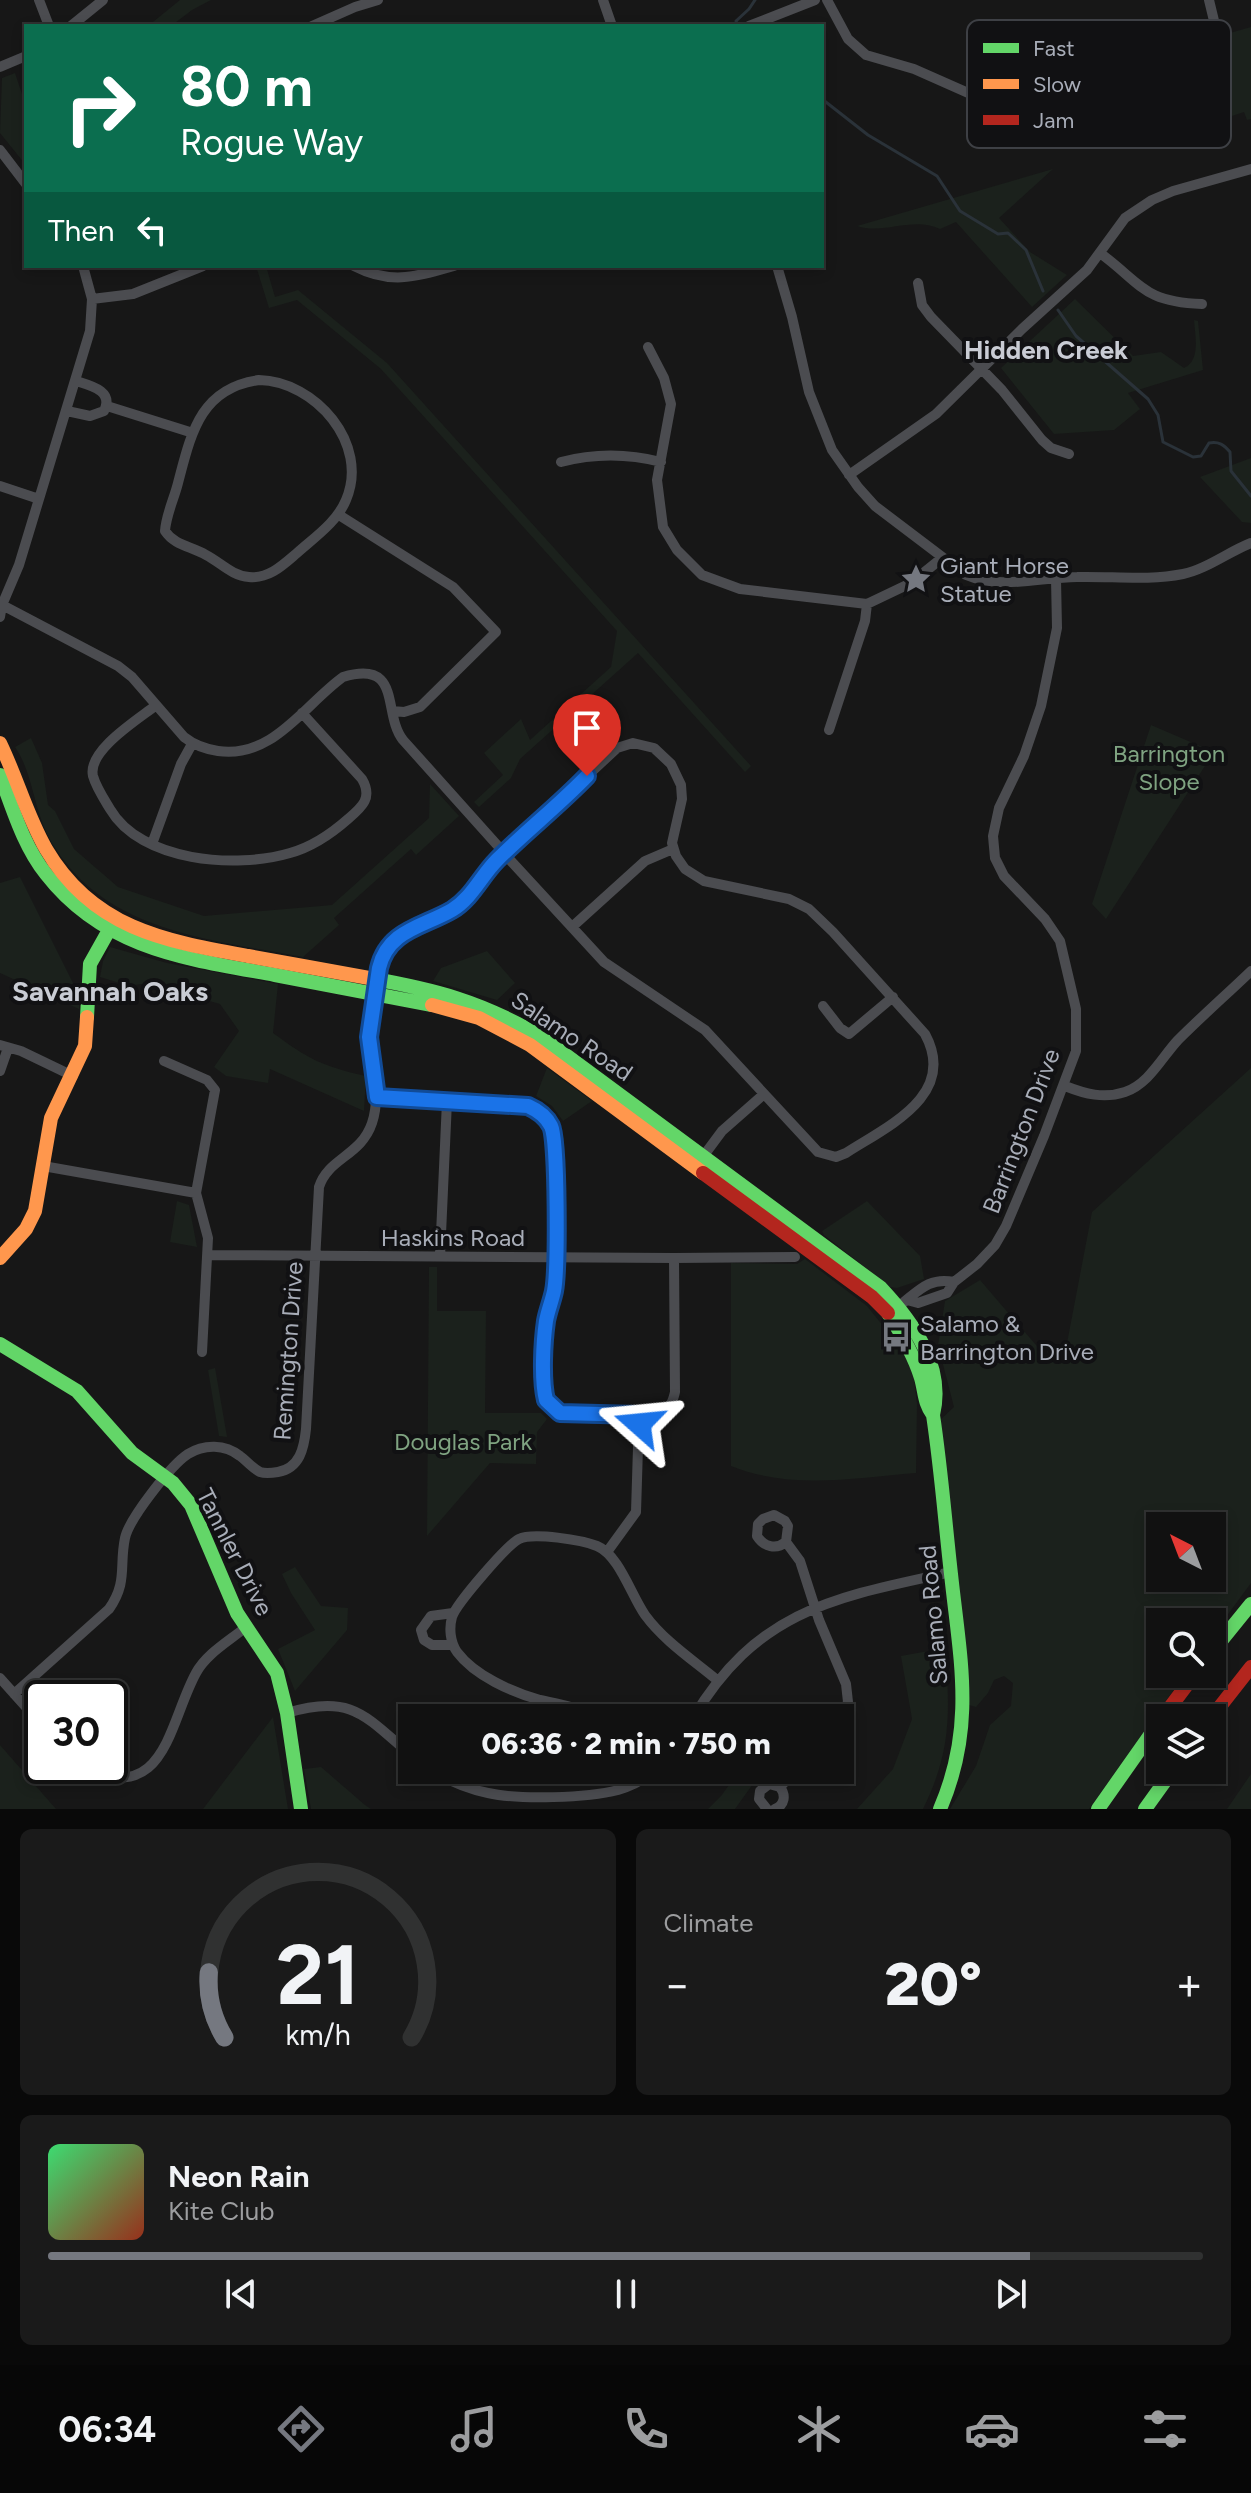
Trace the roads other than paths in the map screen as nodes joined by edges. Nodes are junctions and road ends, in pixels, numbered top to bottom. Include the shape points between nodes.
1 (39, 0) edge
2 (103, 0) edge
3 (378, 0) edge
4 (603, 0) edge
5 (815, 0) edge
6 (827, 0) edge
7 (1209, 0) edge
8 (1214, 20) edge
9 (48, 24) edge
10 (73, 24) edge
11 (317, 24) edge
12 (611, 24) edge
13 (755, 24) edge
14 (24, 57) edge
15 (0, 67) edge
16 (967, 92) edge
17 (0, 150) edge
18 (1251, 169) edge
19 (24, 181) edge
20 (1100, 253) junction
21 (84, 268) edge
22 (198, 268) edge
23 (358, 268) edge
24 (446, 268) edge
25 (778, 268) edge
26 (918, 283) dead end
27 (92, 299) junction
28 (1202, 304) dead end
29 (648, 347) dead end
30 (982, 369) junction
31 (76, 381) junction
32 (107, 406) junction
33 (67, 411) junction
34 (193, 433) junction
35 (1069, 454) dead end
36 (561, 462) dead end
37 (661, 462) junction
38 (849, 475) junction
39 (0, 486) edge
40 (39, 499) junction
41 (339, 515) junction
42 (1251, 543) edge
43 (942, 558) junction
44 (1056, 579) junction
45 (867, 604) junction
46 (1, 605) edge
47 (0, 617) edge
48 (155, 706) junction
49 (392, 711) junction
50 (302, 713) junction
51 (829, 730) dead end
52 (0, 743) edge
53 (192, 744) junction
54 (1, 783) edge
55 (152, 844) junction
56 (673, 849) junction
57 (504, 853) junction
58 (112, 925) junction
59 (572, 927) junction
60 (1251, 971) edge
61 (376, 987) junction
62 (893, 997) junction
63 (823, 1006) dead end
64 (4, 1046) edge
65 (164, 1061) dead end
66 (0, 1071) edge
67 (73, 1076) junction
68 (1065, 1086) junction
69 (764, 1094) junction
70 (377, 1097) junction
71 (447, 1101) junction
72 (699, 1161) junction
73 (43, 1166) junction
74 (196, 1193) junction
75 (208, 1255) junction
76 (440, 1256) junction
77 (315, 1257) junction
78 (556, 1257) junction
79 (795, 1257) dead end
80 (0, 1258) edge
81 (674, 1258) junction
82 (898, 1306) junction
83 (1, 1345) edge
84 (202, 1352) dead end
85 (639, 1415) junction
86 (166, 1477) junction
87 (786, 1542) dead end
88 (607, 1552) junction
89 (951, 1572) junction
90 (1251, 1604) edge
91 (814, 1607) junction
92 (453, 1613) junction
93 (246, 1627) junction
94 (1226, 1635) edge
95 (453, 1645) junction
96 (1251, 1667) edge
97 (0, 1678) edge
98 (717, 1680) junction
99 (1184, 1688) edge
100 (14, 1694) junction
101 (558, 1704) edge
102 (702, 1704) edge
103 (847, 1704) edge
104 (1172, 1704) edge
105 (1222, 1704) edge
106 (24, 1705) edge
107 (287, 1713) junction
108 (1146, 1740) edge
109 (398, 1745) edge
110 (165, 1763) dead end
111 (460, 1784) edge
112 (623, 1784) edge
113 (631, 1784) edge
114 (783, 1784) edge
115 (1164, 1784) edge
116 (1167, 1784) edge
117 (780, 1787) junction
118 (624, 1788) junction
119 (301, 1809) edge
120 (767, 1809) edge
121 (775, 1809) edge
122 (940, 1809) edge
123 (1098, 1809) edge
124 (1145, 1809) edge
125 (1154, 1809) edge

1 - 9 street
2 - 10 street
3 - 11 street
4 - 12 street
5 - 13 street
6 - 16 street via 848,39 866,55
7 - 8 street
14 - 15 street
17 - 19 street
18 - 20 street via 1152,200 1125,218
20 - 28 street via 1158,298
20 - 30 street
21 - 27 street
22 - 27 street via 133,294
23 - 24 street via 389,279
25 - 38 street via 813,406
26 - 30 street via 922,305
27 - 31 street via 90,331
29 - 37 street via 671,404
30 - 35 street via 1042,440
30 - 38 street via 920,427
31 - 32 street via 104,393
31 - 33 street
32 - 33 street via 90,416
32 - 34 street
33 - 40 street
34 - 41 street via 210,403 237,385 272,380 293,387 316,404 346,441 352,478
34 - 41 street via 165,523 175,542 238,575 257,577 277,570
36 - 37 street via 616,454
37 - 45 street via 657,480 663,527 702,575 740,589
38 - 43 street via 875,506
39 - 40 street
40 - 46 street
41 - 49 street via 453,587 496,632 420,707
42 - 44 street via 1185,574
43 - 44 street via 983,581
43 - 45 street via 911,583
44 - 68 street, Barrington Drive via 1057,628 1041,706 999,808 993,836 1004,876 1045,919 1063,949 1078,1037
45 - 51 street
46 - 47 street
46 - 48 street via 110,660
48 - 53 street
48 - 55 street via 97,754 92,770 116,818 131,834
49 - 50 street via 386,686 359,673 343,677
49 - 57 street via 397,733
50 - 53 street via 251,749 226,752
50 - 55 street via 368,792 365,803 336,829 307,847 250,860 208,860
52 - 58 main road, Salamo Road via 50,856
53 - 55 street
54 - 58 main road, Salamo Road via 46,875 69,900
56 - 57 street, Remington Drive via 682,799 678,775 654,748 633,743 605,757
56 - 59 street via 645,861
56 - 62 street via 679,863 698,879 789,899 809,909
57 - 59 street
57 - 61 street, Remington Drive via 452,910 392,942 381,959
58 - 61 main road, Salamo Road via 137,944 174,956
58 - 67 main road via 89,969 88,1032
59 - 69 street via 619,974 705,1030
60 - 68 street via 1139,1085 1104,1095
61 - 70 street, Remington Drive via 369,1037
61 - 72 main road, Salamo Road via 462,998 519,1022
62 - 63 street via 849,1034
62 - 69 street via 925,1034 933,1054 930,1084 912,1108 836,1157 812,1148
64 - 66 street
64 - 67 street
65 - 74 street via 207,1080 215,1090
67 - 73 main road via 51,1118
68 - 82 street, Barrington Drive via 995,1245 954,1282 914,1290
69 - 72 street via 722,1131
70 - 71 street
70 - 77 street, Remington Drive via 362,1143 322,1178
71 - 76 street
71 - 78 street via 528,1106 550,1124
72 - 82 main road, Salamo Road via 873,1281
73 - 74 street
73 - 80 main road via 32,1218
74 - 75 street via 207,1227
75 - 77 street, Haskins Road
75 - 84 street
76 - 77 street, Haskins Road
76 - 78 street, Haskins Road
77 - 86 street, Remington Drive via 301,1456 284,1471 266,1473 233,1451 211,1446 187,1455
78 - 81 street, Haskins Road
78 - 85 street via 545,1334 546,1400 560,1413
79 - 81 street, Haskins Road
81 - 85 street via 674,1399 663,1412
82 - 89 main road, Salamo Road via 931,1368
83 - 86 main road, Tannler Drive via 77,1391 132,1453
85 - 88 street via 639,1500
86 - 93 main road, Tannler Drive via 196,1514
86 - 100 street, Remington Drive via 126,1533 116,1600
87 - 91 street via 800,1561
88 - 92 street via 587,1543 521,1537
88 - 98 street via 655,1626
89 - 91 street
89 - 122 main road, Salamo Road via 964,1720 957,1769
90 - 94 main road
91 - 98 street via 763,1637
91 - 103 street via 849,1695
92 - 95 street
92 - 95 street via 431,1616 421,1630 432,1645
93 - 107 main road, Tannler Drive via 274,1667
93 - 110 street via 195,1674
95 - 101 street via 498,1683
96 - 105 main road
97 - 100 street
98 - 102 street
99 - 104 main road
100 - 106 street
107 - 109 street via 332,1704 352,1709
107 - 119 main road, Tannler Drive
108 - 123 main road
111 - 118 street via 511,1796
112 - 118 street
113 - 118 street
114 - 117 street
115 - 124 main road
116 - 125 main road
117 - 120 street via 769,1784 760,1791
117 - 121 street via 783,1803

